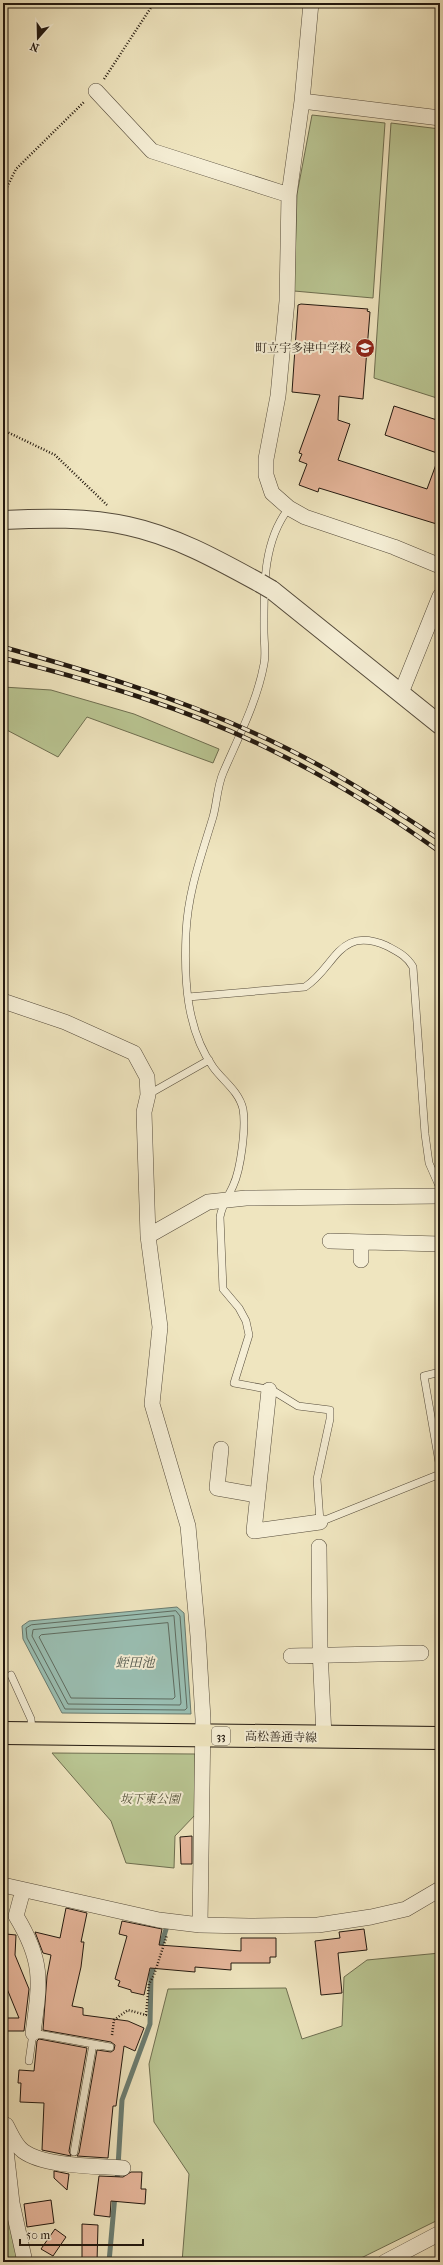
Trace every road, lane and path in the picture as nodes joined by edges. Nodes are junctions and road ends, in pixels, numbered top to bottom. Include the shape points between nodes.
1 (154, 3) edge
2 (311, 3) edge
3 (96, 90) junction
4 (302, 101) junction
5 (440, 118) edge
6 (3, 195) edge
7 (289, 195) junction
8 (3, 430) edge
9 (288, 508) junction
10 (3, 520) edge
11 (128, 526) junction
12 (440, 566) edge
13 (440, 596) edge
14 (401, 693) junction
15 (440, 725) edge
16 (188, 997) junction
17 (3, 1001) edge
18 (209, 1060) junction
19 (148, 1095) junction
20 (440, 1196) edge
21 (226, 1200) junction
22 (148, 1236) junction
23 (330, 1241) dead end
24 (361, 1242) junction
25 (440, 1244) edge
26 (361, 1260) dead end
27 (440, 1372) edge
28 (269, 1390) junction
29 (222, 1449) dead end
30 (440, 1468) edge
31 (440, 1474) edge
32 (257, 1495) junction
33 (320, 1522) junction
34 (319, 1547) dead end
35 (421, 1653) dead end
36 (320, 1655) junction
37 (291, 1656) dead end
38 (11, 1676) dead end
39 (3, 1733) edge
40 (33, 1733) junction
41 (203, 1736) junction
42 (324, 1737) junction
43 (440, 1738) edge
44 (3, 1886) edge
45 (440, 1889) edge
46 (22, 1890) junction
47 (172, 1922) junction
48 (200, 1925) junction
49 (33, 2033) junction
50 (93, 2044) junction
51 (110, 2047) joint
52 (29, 2061) dead end
53 (3, 2120) edge
54 (3, 2124) edge
55 (74, 2152) dead end
56 (123, 2168) dead end
57 (440, 2233) edge
58 (25, 2262) edge
59 (385, 2262) edge

1 - 3 path
2 - 4 street
3 - 6 path via 16,169
3 - 7 street via 152,151
4 - 5 street
4 - 7 street
7 - 9 street via 287,301 278,396 266,459 266,475 272,493
8 - 11 path via 55,455
9 - 12 street via 305,517 394,546
9 - 16 lane via 276,529 268,551 264,596 264,663 237,743 222,776 214,815 194,874 188,902
10 - 11 street via 81,520
11 - 14 street via 165,537 211,556 266,586
13 - 14 street
14 - 15 street
16 - 18 lane via 193,1025
16 - 20 lane via 305,987 315,981 341,947 351,942 364,940 386,946 409,959 413,967 425,1134 429,1163 440,1188
17 - 19 street via 65,1022 134,1053 147,1076
18 - 19 lane
18 - 21 lane via 234,1090 243,1107 244,1125 239,1162 234,1185
19 - 22 street via 144,1112
20 - 21 street
21 - 22 street via 208,1202
21 - 28 lane via 220,1217 223,1289 239,1308 246,1321 249,1335 234,1383
22 - 41 street via 160,1327 152,1404 188,1526 198,1636
23 - 24 street
24 - 25 street
24 - 26 street
27 - 30 lane via 424,1376
28 - 32 street
28 - 33 lane via 298,1406 330,1410 317,1479
29 - 32 street via 217,1488
31 - 33 lane
32 - 33 street via 254,1532
34 - 36 street
35 - 36 street
36 - 37 street
36 - 42 street
38 - 40 lane via 31,1719
39 - 40 main road, 高松善通寺線 / 33
40 - 41 main road, 高松善通寺線 / 33
41 - 42 main road, 高松善通寺線 / 33
41 - 48 street
42 - 43 main road, 高松善通寺線 / 33
44 - 46 street
45 - 48 street via 406,1909 318,1925
46 - 47 street
46 - 49 street via 16,1916 28,1936 37,1963 40,1987
47 - 48 street
47 - 51 path via 149,1984 146,2015 128,2010 114,2020
49 - 50 lane
49 - 52 lane
50 - 51 lane
50 - 55 lane
53 - 56 street via 16,2144 37,2157 74,2164
54 - 58 street via 12,2203
57 - 59 street

